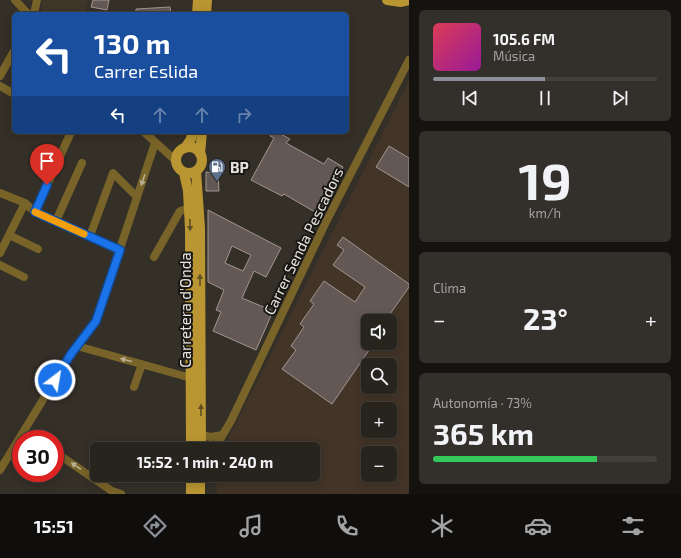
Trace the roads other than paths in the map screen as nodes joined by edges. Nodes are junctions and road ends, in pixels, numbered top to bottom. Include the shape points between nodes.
1 (15, 0) edge
2 (37, 0) edge
3 (198, 0) edge
4 (207, 0) edge
5 (386, 0) edge
6 (409, 0) edge
7 (26, 12) edge
8 (34, 12) edge
9 (197, 12) edge
10 (206, 12) edge
11 (12, 55) edge
12 (409, 60) edge
13 (0, 76) edge
14 (0, 86) edge
15 (12, 93) edge
16 (70, 134) edge
17 (146, 134) edge
18 (192, 134) edge
19 (202, 134) edge
20 (155, 143) junction
21 (185, 148) junction
22 (200, 154) junction
23 (175, 160) junction
24 (82, 163) dead end
25 (196, 171) junction
26 (184, 173) junction
27 (0, 193) edge
28 (137, 197) junction
29 (25, 204) junction
30 (190, 208) junction
31 (35, 212) junction
32 (56, 221) junction
33 (9, 235) junction
34 (90, 236) junction
35 (38, 249) dead end
36 (120, 250) junction
37 (0, 253) edge
38 (154, 257) dead end
39 (0, 265) edge
40 (24, 277) dead end
41 (77, 346) junction
42 (142, 364) junction
43 (191, 378) junction
44 (134, 387) dead end
45 (25, 430) edge
46 (222, 434) junction
47 (201, 435) junction
48 (191, 442) edge
49 (200, 442) edge
50 (218, 442) edge
51 (12, 451) edge
52 (64, 458) edge
53 (0, 470) edge
54 (191, 482) edge
55 (200, 482) edge
56 (111, 492) edge
57 (121, 494) edge
58 (191, 494) edge
59 (200, 494) edge

1 - 7 street
2 - 8 street
3 - 9 main road
4 - 10 main road
5 - 6 main road
11 - 13 street
12 - 46 street, Carrer Senda Pescadors via 324,226 231,421
14 - 15 street
16 - 31 street
17 - 20 street
18 - 21 main road
19 - 22 main road
20 - 23 street
20 -> 28 street
21 - 22 main road via 194,148
21 - 23 main road via 178,152
22 - 25 main road via 202,163
23 - 26 main road via 178,168
24 - 32 street
25 - 26 main road
47 -> 25 main road, Carretera d'Onda via 200,228
26 - 30 main road, Carretera d'Onda
27 - 29 street
28 - 34 street via 113,173
28 - 36 street
29 - 31 street
29 - 33 street
30 - 38 street via 180,211
30 -> 43 main road, Carretera d'Onda
31 - 32 street
32 - 34 street
33 - 35 street
33 - 37 street
34 - 36 street
36 - 41 street via 96,321
39 - 40 street
42 -> 41 street
41 - 45 street
42 - 43 street
42 - 44 street
43 - 48 main road, Carretera d'Onda
46 - 47 street via 211,437
46 - 50 street, Carrer Senda Pescadors
47 - 49 main road, Carretera d'Onda
51 - 53 street
56 -> 52 street
54 - 58 main road
55 - 59 main road
56 - 57 street

